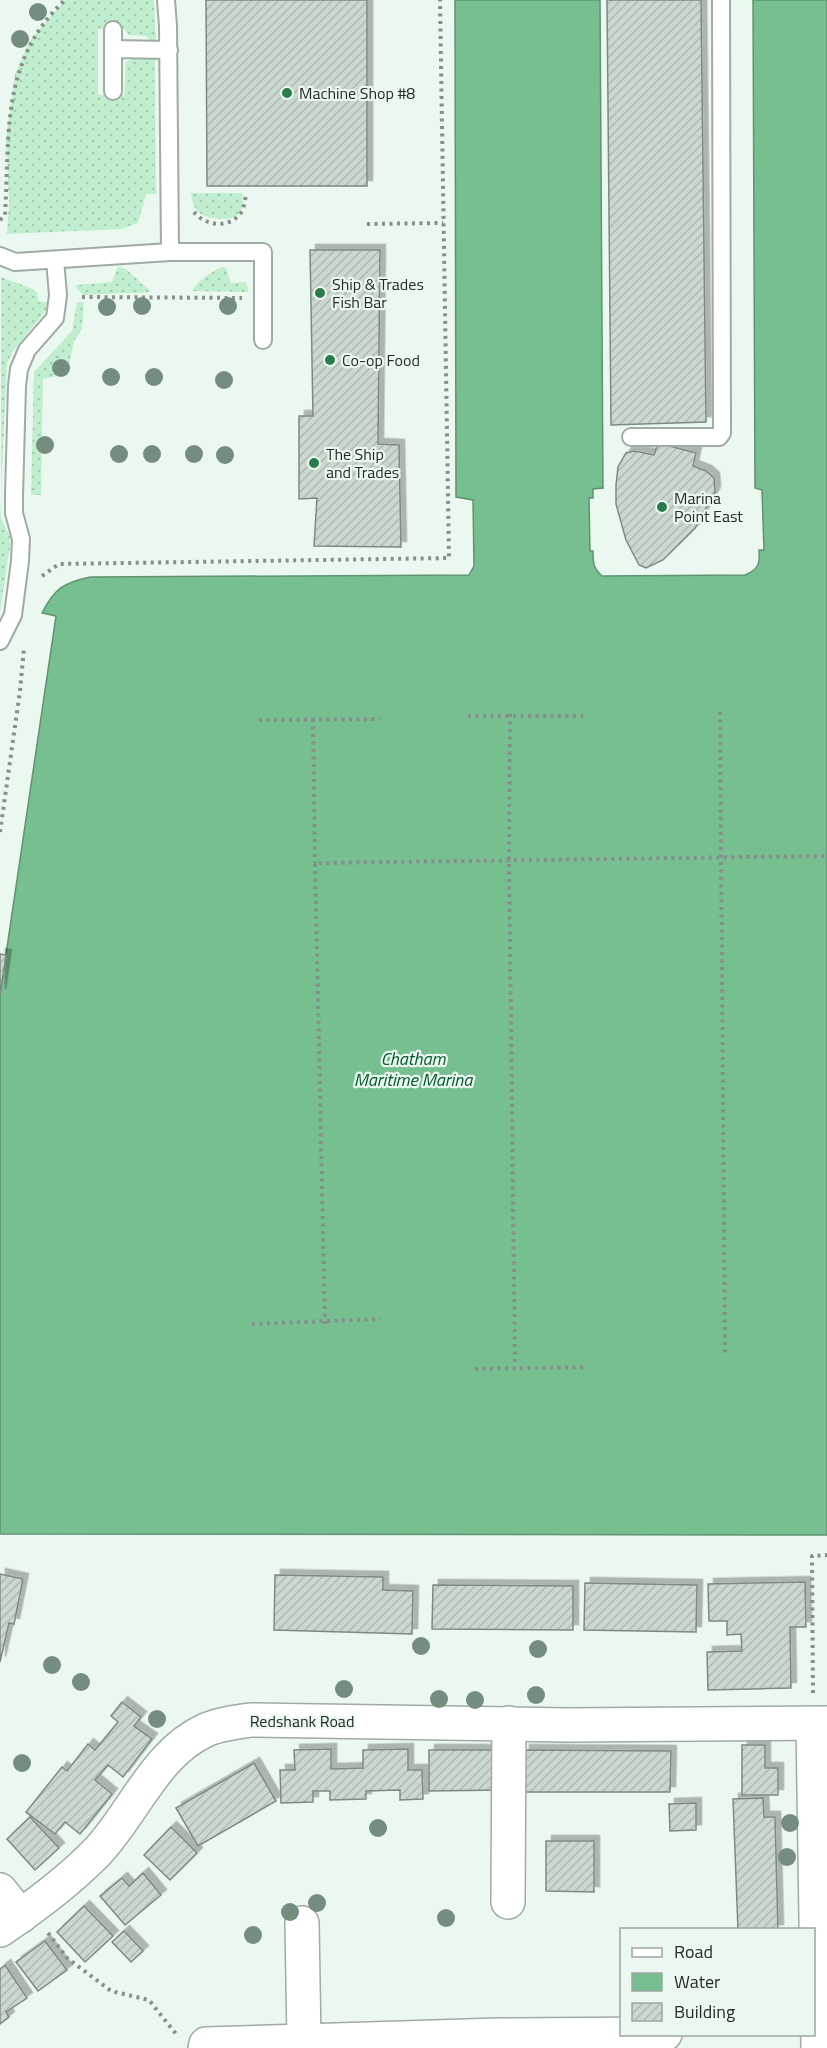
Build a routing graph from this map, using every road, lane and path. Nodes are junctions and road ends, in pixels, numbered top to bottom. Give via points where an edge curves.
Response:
1 (65, 0) edge
2 (166, 0) edge
3 (440, 0) edge
4 (721, 0) edge
5 (113, 30) dead end
6 (113, 49) junction
7 (168, 50) junction
8 (113, 91) dead end
9 (246, 196) dead end
10 (191, 207) dead end
11 (0, 220) edge
12 (443, 223) junction
13 (367, 224) dead end
14 (170, 252) junction
15 (0, 256) edge
16 (56, 260) junction
17 (76, 297) dead end
18 (263, 297) junction
19 (263, 340) dead end
20 (631, 437) dead end
21 (36, 580) dead end
22 (0, 641) edge
23 (24, 644) dead end
24 (720, 712) dead end
25 (510, 714) dead end
26 (468, 716) dead end
27 (588, 716) dead end
28 (313, 719) dead end
29 (380, 719) dead end
30 (259, 720) dead end
31 (0, 832) edge
32 (827, 856) edge
33 (722, 858) junction
34 (509, 861) junction
35 (315, 863) junction
36 (380, 1319) dead end
37 (252, 1324) dead end
38 (325, 1324) dead end
39 (725, 1356) dead end
40 (515, 1364) dead end
41 (587, 1367) dead end
42 (475, 1369) dead end
43 (827, 1556) edge
44 (509, 1724) junction
45 (820, 1724) edge
46 (0, 1890) edge
47 (508, 1902) dead end
48 (17, 1918) edge
49 (302, 1923) dead end
50 (620, 2034) edge
51 (816, 2039) edge
52 (304, 2042) junction
53 (348, 2044) edge
54 (205, 2046) edge

1 - 11 path via 31,39 15,74 6,129 5,215
2 - 7 lane
3 - 12 path
4 - 20 lane via 722,433 719,437
5 - 6 lane
6 - 7 lane
6 - 8 lane
7 - 14 lane
9 - 10 path via 238,216 223,224 201,220
12 - 13 path
12 - 21 path via 448,558 59,564
14 - 16 lane
14 - 18 lane via 263,252
15 - 16 lane via 15,262
16 - 22 lane via 55,318 27,350 19,369 14,513 21,538 20,561 13,615
17 - 18 path
18 - 19 lane
23 - 31 path
24 - 33 path
25 - 34 path
26 - 27 path
28 - 35 path
29 - 30 path
32 - 33 path
33 - 34 path
33 - 39 path
34 - 35 path
34 - 40 path
35 - 38 path
36 - 37 path
41 - 42 path
43 - 45 path via 812,1556
44 - 45 street, Redshank Road
44 - 47 street
44 - 48 street, Redshank Road via 251,1720 208,1729 181,1745 97,1851 58,1888
45 - 51 street
46 - 48 street
48 - 54 path via 111,1991 149,2000 174,2034
49 - 52 street
50 - 53 street via 499,2035
52 - 53 street
52 - 54 street

